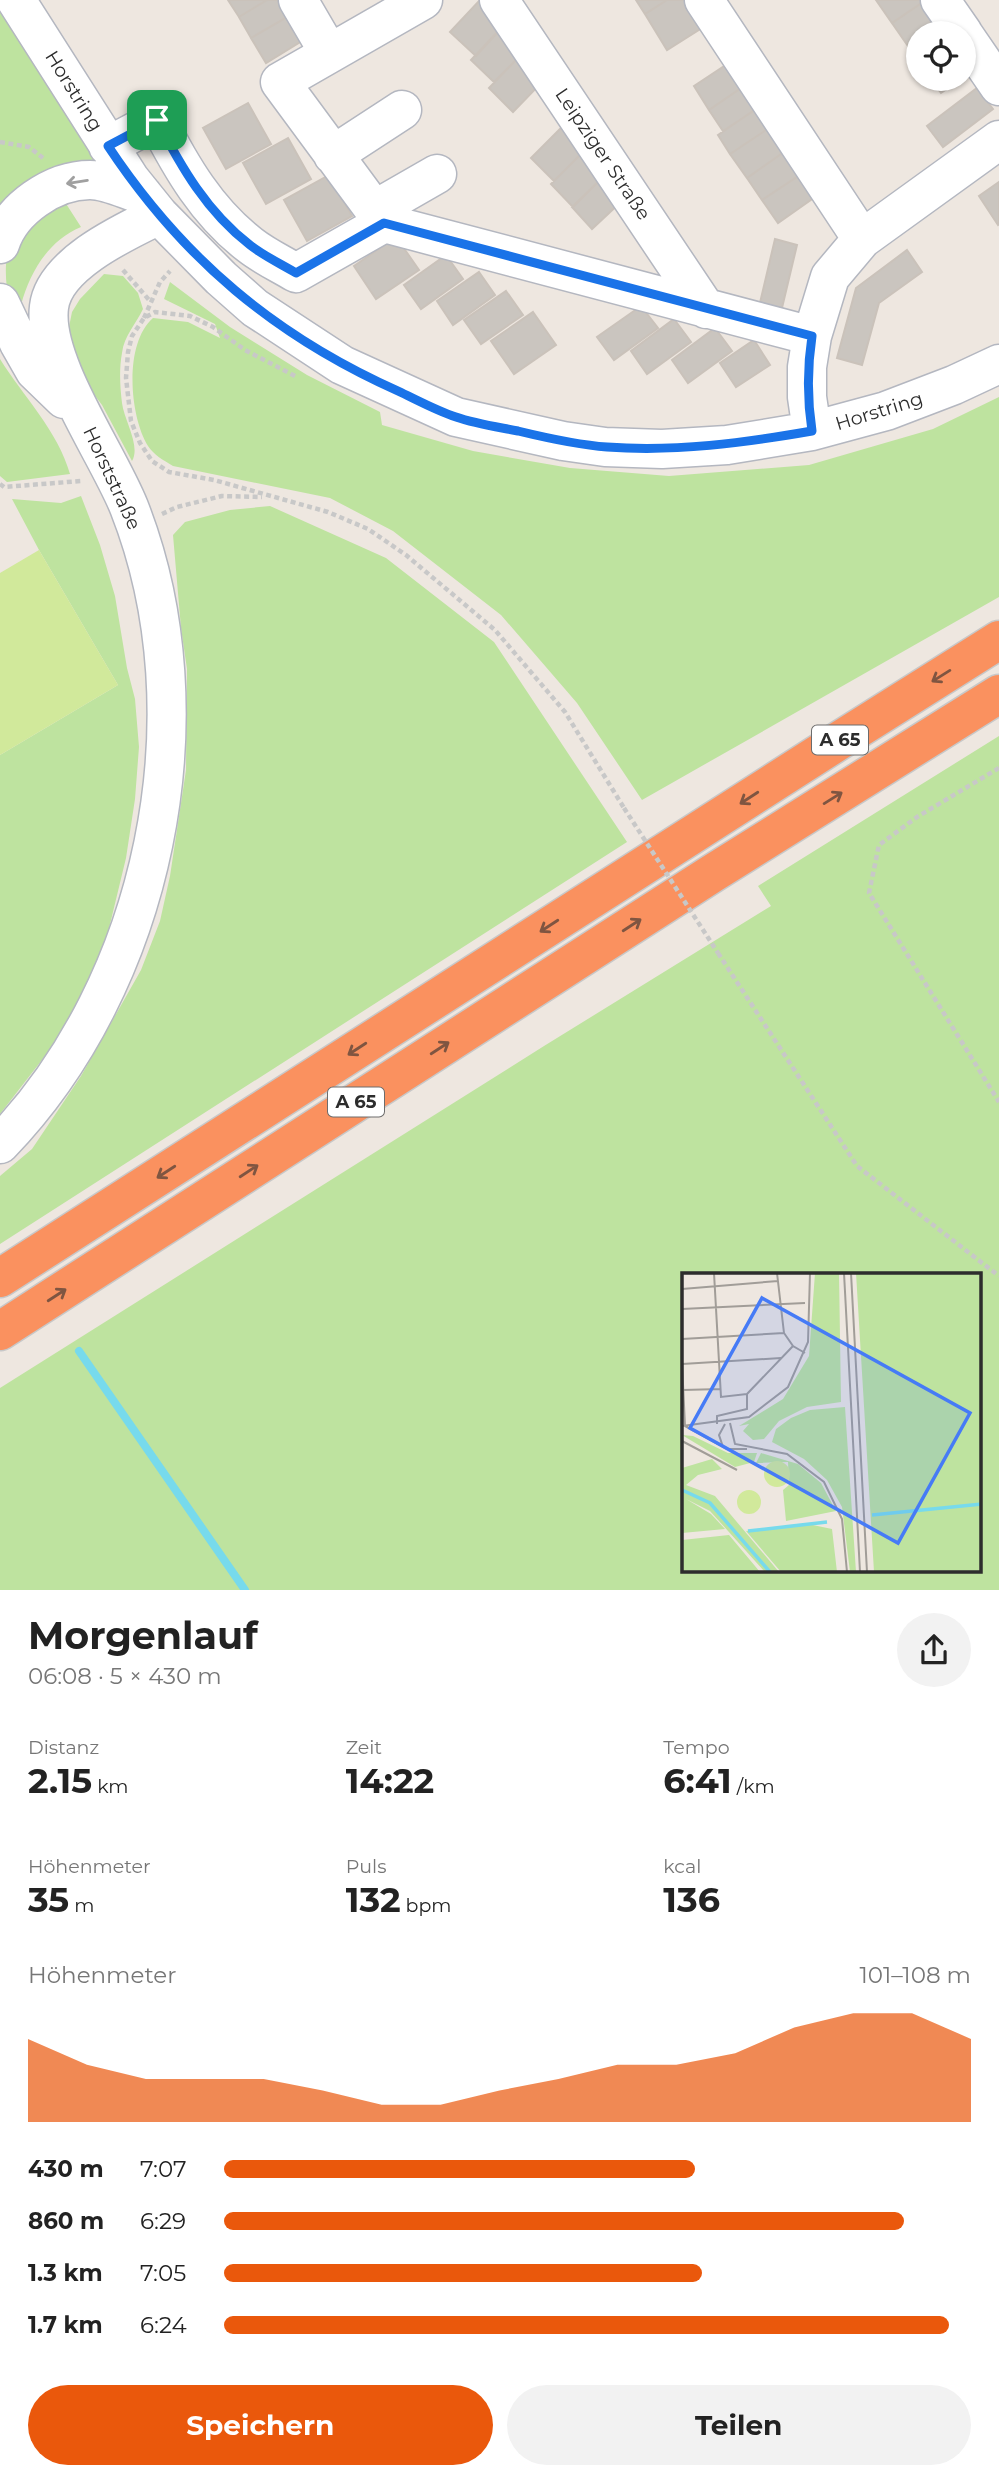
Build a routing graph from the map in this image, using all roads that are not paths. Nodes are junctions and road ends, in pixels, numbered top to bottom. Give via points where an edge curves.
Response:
1 (16, 0) edge
2 (298, 0) edge
3 (423, 0) edge
4 (499, 0) edge
5 (704, 0) edge
6 (940, 0) edge
7 (955, 21) edge
8 (976, 52) edge
9 (329, 53) junction
10 (999, 86) edge
11 (402, 110) dead end
12 (999, 139) edge
13 (108, 146) junction
14 (333, 155) junction
15 (437, 174) dead end
16 (186, 175) junction
17 (151, 205) junction
18 (380, 216) junction
19 (862, 239) junction
20 (0, 244) edge
21 (0, 303) edge
22 (706, 309) junction
23 (812, 336) junction
24 (999, 364) edge
25 (84, 418) junction
26 (812, 431) junction
27 (999, 640) edge
28 (999, 694) edge
29 (0, 1144) edge
30 (0, 1278) edge
31 (0, 1331) edge

1 - 13 street, Horstring
2 - 9 street
3 - 9 street
4 - 22 street, Leipziger Straße
5 - 19 street
6 - 7 street
8 - 10 street
9 - 14 street via 280,82
11 - 14 street
12 - 19 street
13 - 16 street via 157,120
13 - 17 street, Horstring
14 - 18 street
15 - 18 street
16 - 17 street, Horststraße
16 - 18 street via 209,206 250,246 296,273
17 -> 20 street via 96,181 62,185 21,212
17 - 25 street, Horststraße via 68,271 52,295 50,336
17 - 26 street, Horstring via 221,278 298,338 342,365 456,417 616,448 727,445
18 - 22 street
19 - 23 street via 830,277
21 - 25 street, Horststraße via 35,371
22 - 23 street
23 - 26 street via 807,387
24 - 26 street, Horstring via 898,407
25 - 29 street, Horststraße via 136,526 152,582 163,654 164,755 159,806 148,869 119,960 82,1036
27 -> 30 highway, A 65
31 -> 28 highway, A 65

